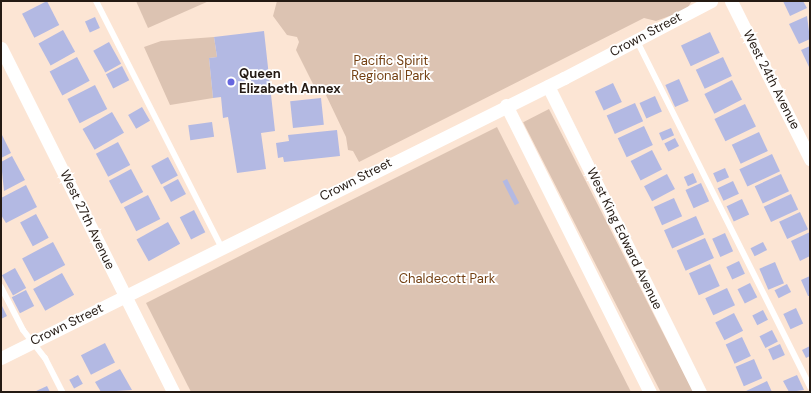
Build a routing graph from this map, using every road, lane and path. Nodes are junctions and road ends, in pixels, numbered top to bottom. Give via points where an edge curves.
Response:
1 (96, 1) edge
2 (711, 1) edge
3 (731, 1) edge
4 (637, 41) junction
5 (1, 48) edge
6 (548, 86) junction
7 (506, 105) junction
8 (810, 159) edge
9 (222, 248) junction
10 (1, 287) edge
11 (125, 296) junction
12 (32, 342) junction
13 (1, 358) edge
14 (810, 387) edge
15 (62, 392) edge
16 (172, 392) edge
17 (650, 392) edge
18 (700, 392) edge

1 - 9 lane
2 - 4 street, Crown Street
3 - 8 street, West 24th Avenue
4 - 6 street, Crown Street
4 - 14 lane
5 - 11 street, West 27th Avenue
6 - 7 street, Crown Street
6 - 18 street, West King Edward Avenue
7 - 9 street, Crown Street
7 - 17 street
9 - 11 street, Crown Street
10 - 12 lane
11 - 12 street, Crown Street
11 - 16 street, West 27th Avenue
12 - 13 street, Crown Street
12 - 15 lane via 45,358

